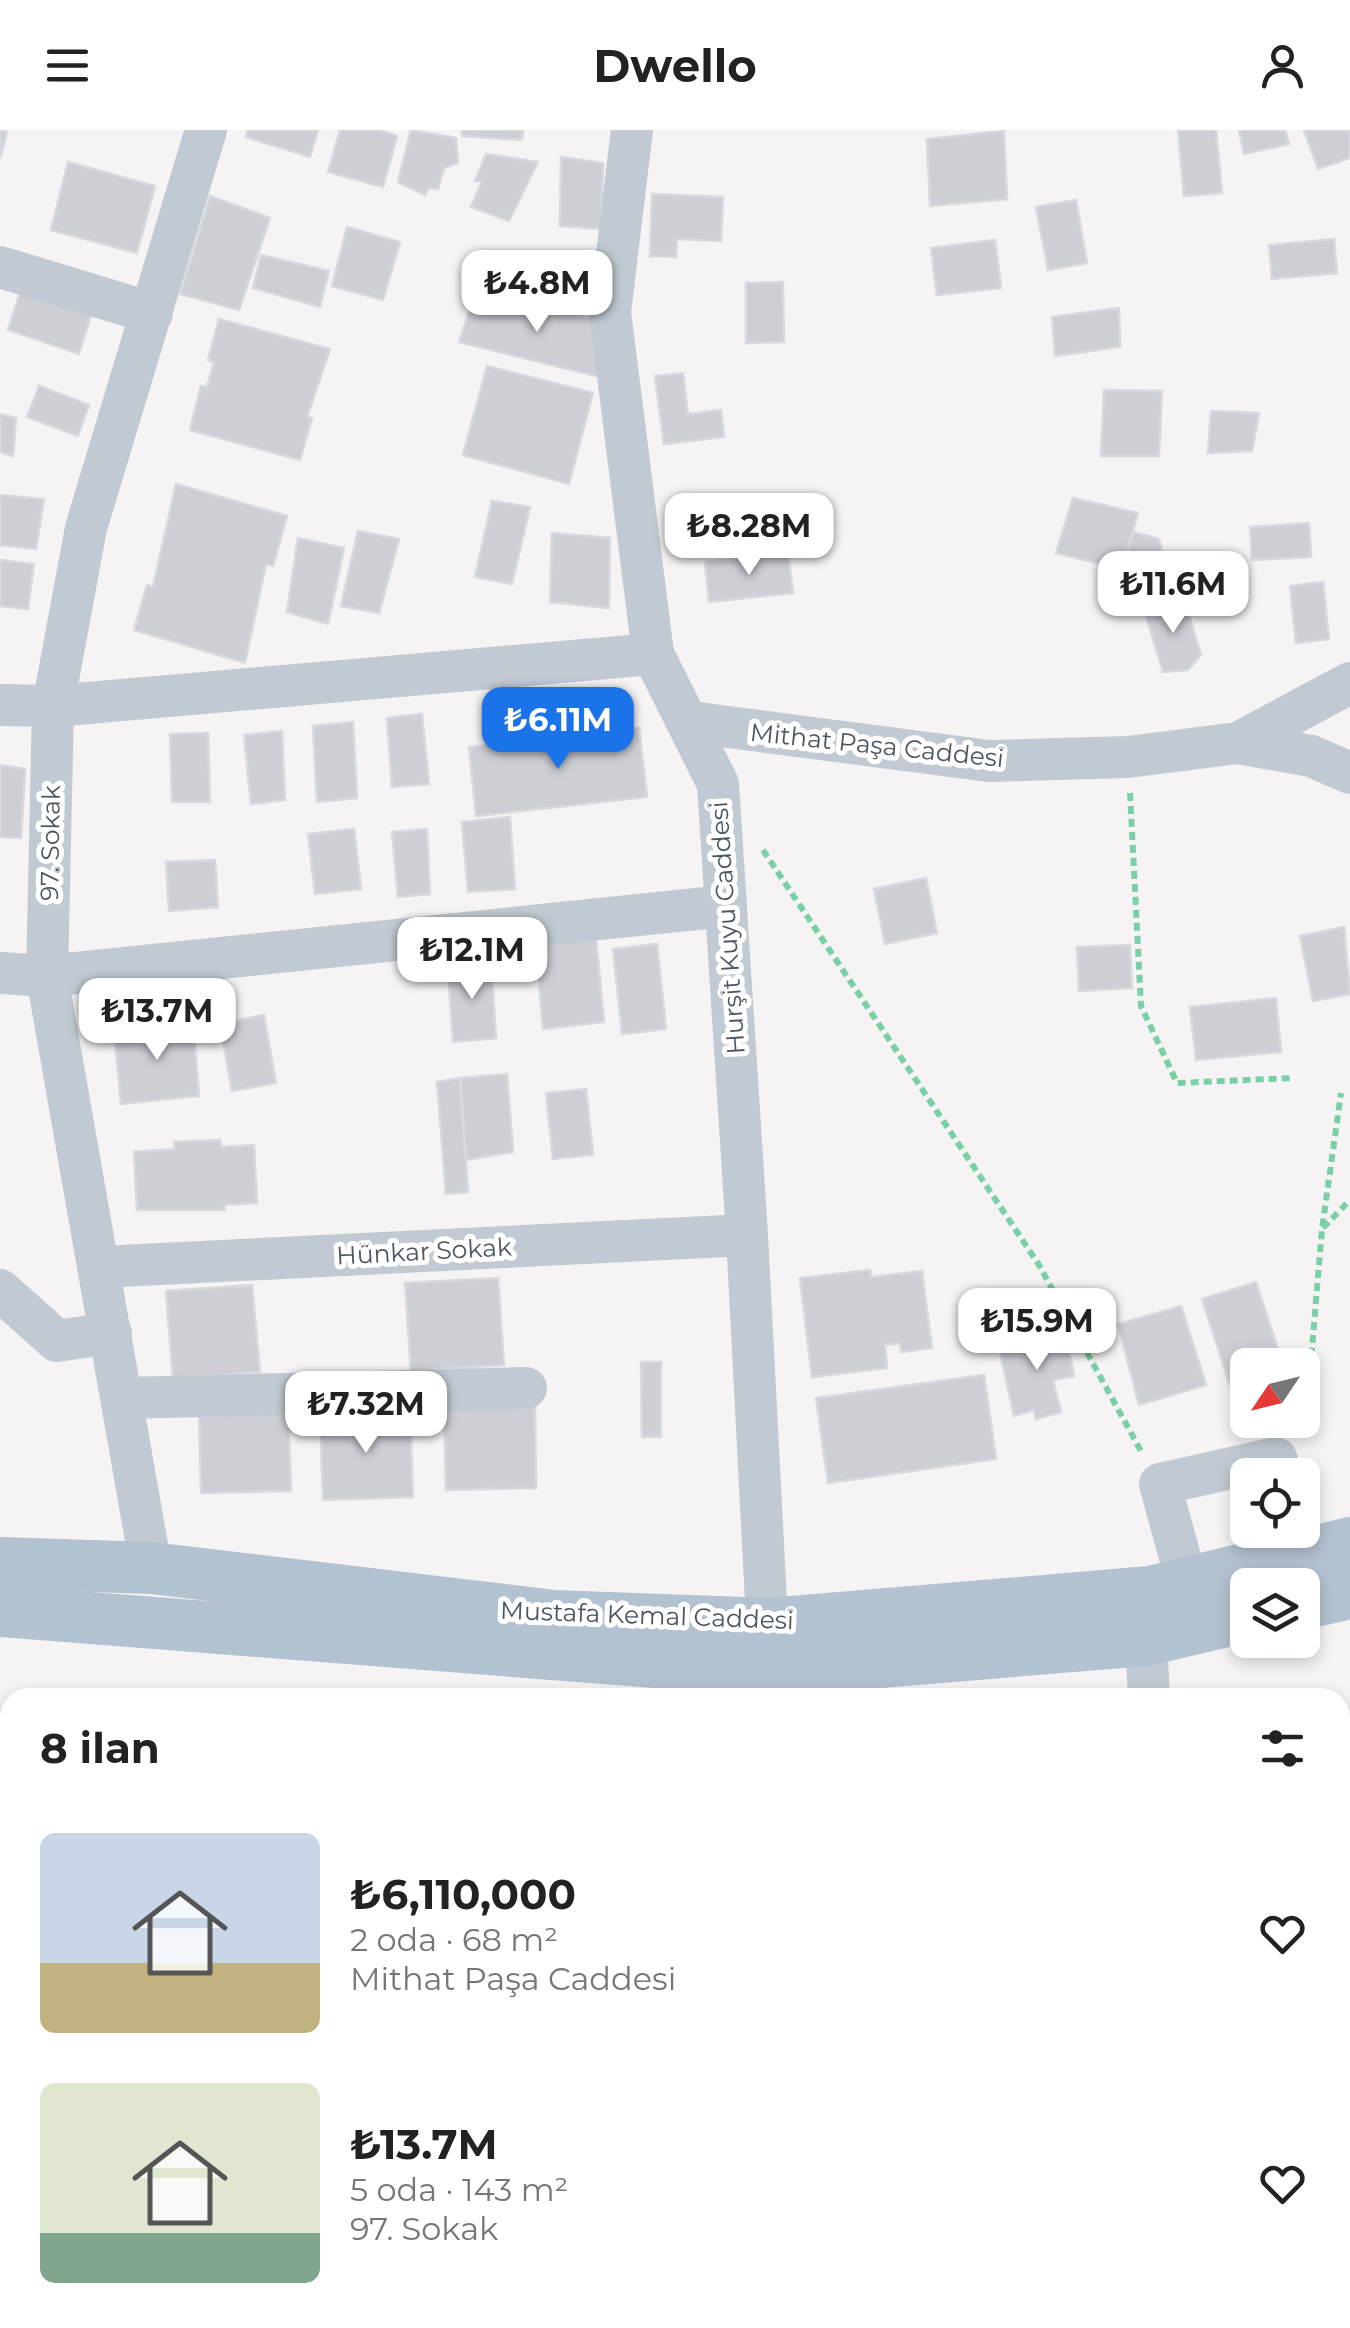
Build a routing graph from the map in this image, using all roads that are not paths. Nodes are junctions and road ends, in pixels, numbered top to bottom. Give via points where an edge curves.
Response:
1 (206, 130) edge
2 (632, 130) edge
3 (0, 267) edge
4 (152, 313) junction
5 (653, 654) junction
6 (1350, 683) edge
7 (0, 705) edge
8 (52, 706) junction
9 (690, 722) junction
10 (1238, 743) junction
11 (1350, 773) edge
12 (726, 906) junction
13 (0, 974) edge
14 (46, 976) junction
15 (748, 1235) junction
16 (100, 1267) junction
17 (0, 1290) edge
18 (110, 1333) junction
19 (526, 1388) dead end
20 (122, 1398) junction
21 (1230, 1468) edge
22 (1316, 1558) edge
23 (0, 1563) edge
24 (151, 1568) junction
25 (1186, 1583) junction
26 (1350, 1593) edge
27 (0, 1611) edge
28 (1230, 1620) edge
29 (1146, 1640) junction
30 (769, 1664) edge
31 (1148, 1688) edge

1 - 4 street, 97. Sokak
2 - 5 street, Hurşit Kuyu Caddesi via 610,312
3 - 4 street
4 - 8 street, 97. Sokak via 86,528
5 - 8 street
5 - 9 street, Hurşit Kuyu Caddesi
6 - 10 street, Mithat Paşa Caddesi
7 - 8 street
8 - 14 street, 97. Sokak
9 - 10 street, Mithat Paşa Caddesi via 989,761 1128,757
9 - 12 street, Hurşit Kuyu Caddesi via 718,784
10 - 11 street via 1311,756
12 - 14 street
12 - 15 street, Hurşit Kuyu Caddesi
13 - 14 street
14 - 16 street, 97. Sokak
15 - 16 street, Hünkar Sokak
15 - 30 street, Hurşit Kuyu Caddesi
16 - 18 street, 97. Sokak
17 - 18 street via 58,1342
18 - 20 street, 97. Sokak
19 - 20 street
20 - 24 street, 97. Sokak
21 - 25 street via 1160,1484
22 - 25 main road, Mustafa Kemal Caddesi
22 - 26 main road, Mustafa Kemal Caddesi
23 - 24 main road, Mustafa Kemal Caddesi
24 - 30 main road, Mustafa Kemal Caddesi via 554,1616
25 - 30 main road, Mustafa Kemal Caddesi
27 - 30 main road, Mustafa Kemal Caddesi
28 - 29 main road, Mustafa Kemal Caddesi
29 - 30 main road, Mustafa Kemal Caddesi
29 - 31 street

